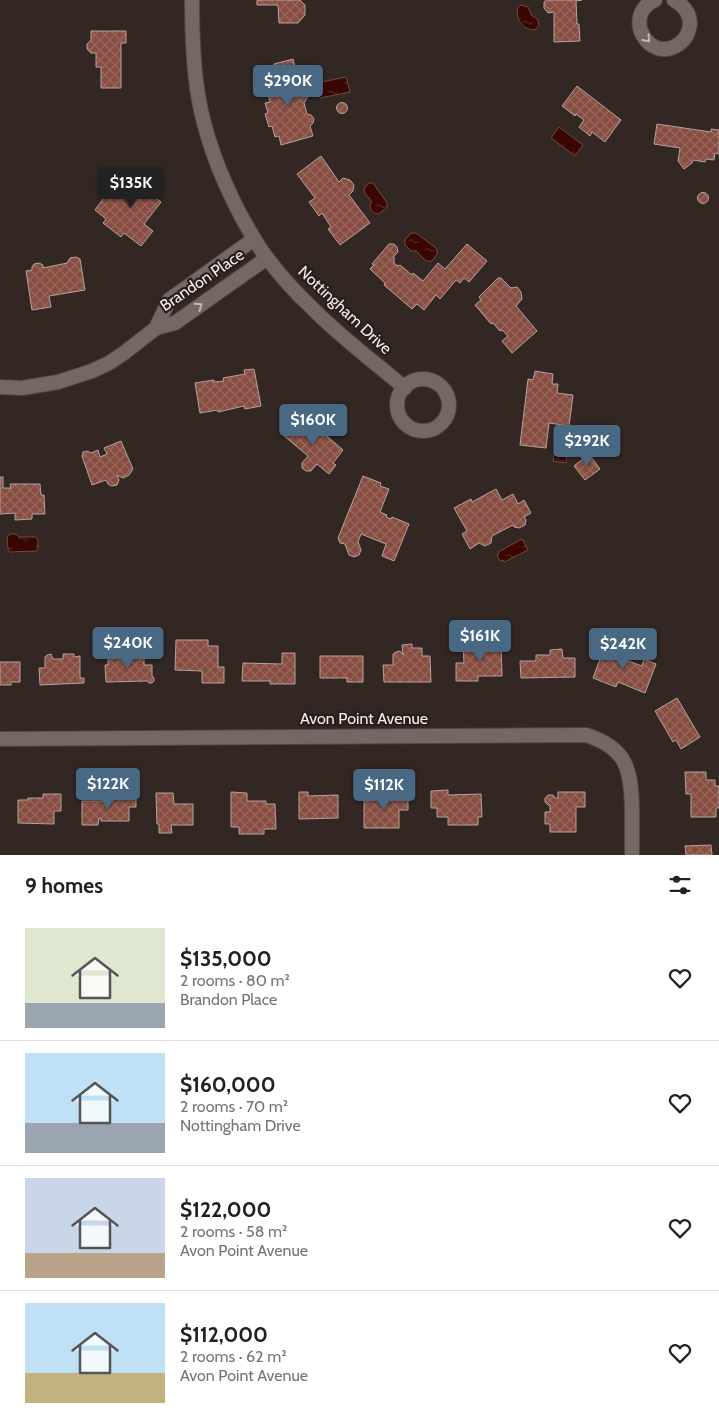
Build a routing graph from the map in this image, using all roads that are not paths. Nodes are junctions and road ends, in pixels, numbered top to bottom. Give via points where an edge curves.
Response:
1 (192, 0) edge
2 (655, 0) edge
3 (674, 0) edge
4 (254, 239) junction
5 (267, 258) junction
6 (156, 328) junction
7 (0, 387) edge
8 (405, 388) dead end
9 (0, 739) edge
10 (632, 855) edge

1 - 4 street, Nottingham Drive via 194,62 206,130 230,195
2 -> 3 street via 643,11 640,28 648,42 664,49 680,44 689,29 687,13
4 - 5 street, Nottingham Drive
4 - 6 street, Brandon Place via 169,300
6 -> 5 street, Brandon Place via 175,323
5 - 8 street, Nottingham Drive via 310,307
6 - 7 street, Brandon Place via 124,353 92,371 40,386
9 - 10 street, Avon Point Avenue via 586,735 612,747 628,770

